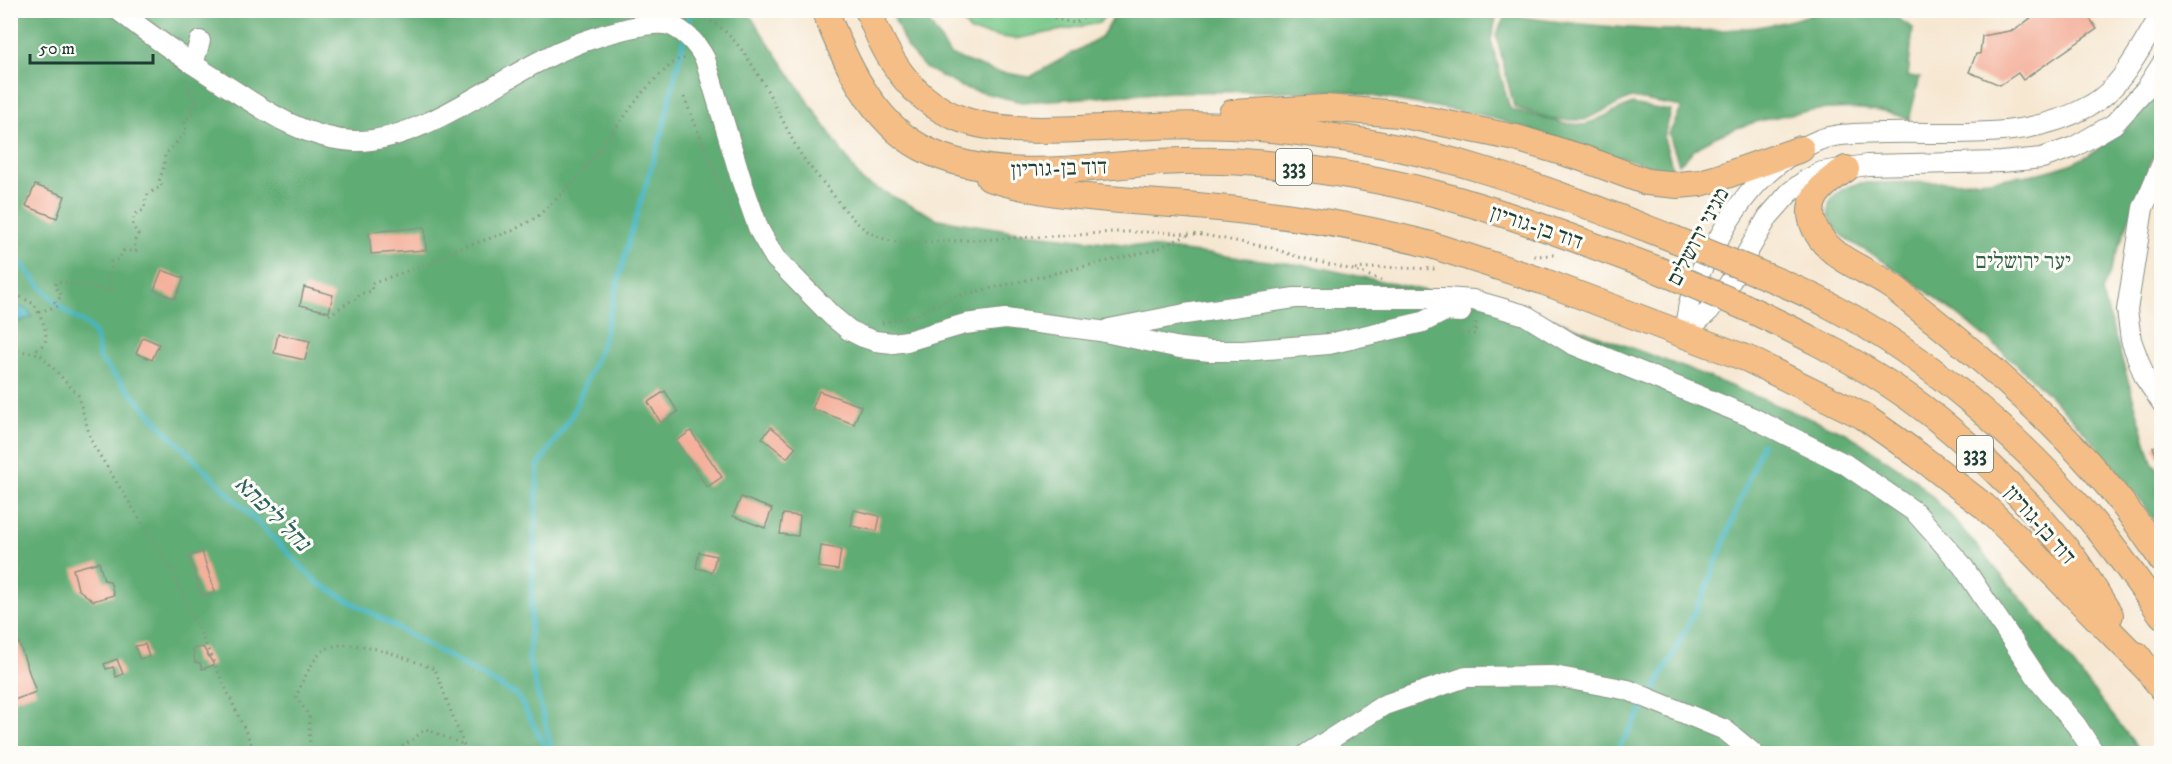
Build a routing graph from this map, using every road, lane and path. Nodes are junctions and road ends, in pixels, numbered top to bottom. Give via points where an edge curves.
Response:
1 (118, 10) edge
2 (825, 10) edge
3 (868, 10) edge
4 (1045, 10) edge
5 (1095, 10) edge
6 (2161, 15) edge
7 (200, 41) dead end
8 (705, 59) junction
9 (2162, 64) edge
10 (195, 66) junction
11 (2162, 72) edge
12 (2146, 89) junction
13 (684, 97) dead end
14 (1136, 126) junction
15 (920, 148) junction
16 (1801, 149) junction
17 (2162, 164) edge
18 (1846, 169) junction
19 (735, 220) dead end
20 (1190, 234) dead end
21 (15, 294) dead end
22 (39, 312) junction
23 (1468, 314) joint
24 (329, 315) dead end
25 (877, 323) dead end
26 (1100, 331) junction
27 (1685, 333) junction
28 (1475, 334) dead end
29 (10, 342) edge
30 (32, 353) junction
31 (2162, 403) edge
32 (2162, 560) edge
33 (2162, 615) edge
34 (2146, 668) junction
35 (2162, 689) edge
36 (464, 745) junction
37 (256, 753) edge
38 (310, 753) edge
39 (393, 753) edge
40 (467, 753) edge
41 (1307, 753) edge
42 (1754, 753) edge
43 (2095, 753) edge

1 - 10 street
2 - 15 main road, דוד בן-גוריון / 333 via 853,74 876,108
3 - 14 main road, דוד בן-גוריון / 333 via 885,50 909,85 931,104 959,118 991,126 1045,130
4 - 5 path via 1056,19 1075,23
6 - 16 street, מגיני ירושלים via 2112,90 2061,119 2025,129 1960,134 1842,135
7 - 10 street
8 - 10 street via 687,35 668,25 641,25 559,52 402,133 355,141 330,139 287,123
8 - 24 path via 682,58 671,64 643,92 577,179 537,217 512,231 371,284 372,291 359,294 358,299
8 - 26 street via 759,230 775,258 849,330 875,341 893,343 992,320
9 - 12 street, מגיני ירושלים
10 - 22 path via 188,91 199,103 184,121 186,132 165,155 159,180 162,186 150,190 144,210 132,220 138,234 134,242 136,251 123,251 120,258 111,262 108,278 112,291 57,281 55,286 62,296 55,302 58,306
11 - 12 street
12 - 18 street, מגיני ירושלים via 2114,124 2074,147 2042,158
13 - 19 path
14 - 16 main road via 1239,112 1325,108 1400,114 1516,138 1647,182 1678,185 1701,183
14 - 33 main road, דוד בן-גוריון / 333, bridge via 1259,128 1338,138 1485,170 1674,239 1833,307 1869,327 1938,376 2056,481
15 - 27 main road, bridge via 981,176 1041,191 1280,215 1431,244
15 - 34 main road, דוד בן-גוריון / 333, bridge via 979,168 1055,170 1212,160 1325,171 1478,206 1656,269 1850,359 1927,412 2035,512 2069,552
16 - 27 street, מגיני ירושלים via 1750,189 1728,223 1694,282 1686,308
17 - 31 street via 2143,208 2127,310 2131,340 2145,378
18 - 27 street, מגיני ירושלים via 1822,172 1790,192 1768,217 1709,311
18 - 32 main road via 1821,185 1812,200 1818,234 1831,249 1888,284 1986,362 2122,502
20 - 25 path via 1156,249 953,297 913,316
21 - 22 path via 34,304
22 - 30 path via 46,339
23 - 26 street via 1445,311 1423,322 1329,344 1275,350 1180,348
23 - 28 path
26 - 43 street via 1295,298 1473,300 1526,315 1572,344 1751,417 1834,458 1915,512 1962,565 2042,685
27 - 34 main road via 1800,383 1863,416 1918,454 2012,532
29 - 30 path via 17,351
30 - 37 path via 46,359 78,395 92,443 171,569
34 - 35 main road, דוד בן-גוריון / 333
36 - 38 path via 435,669 347,644 324,650 296,697 309,715
36 - 39 path via 426,729
36 - 40 path
41 - 42 street via 1384,705 1466,677 1554,676 1628,690 1725,730

